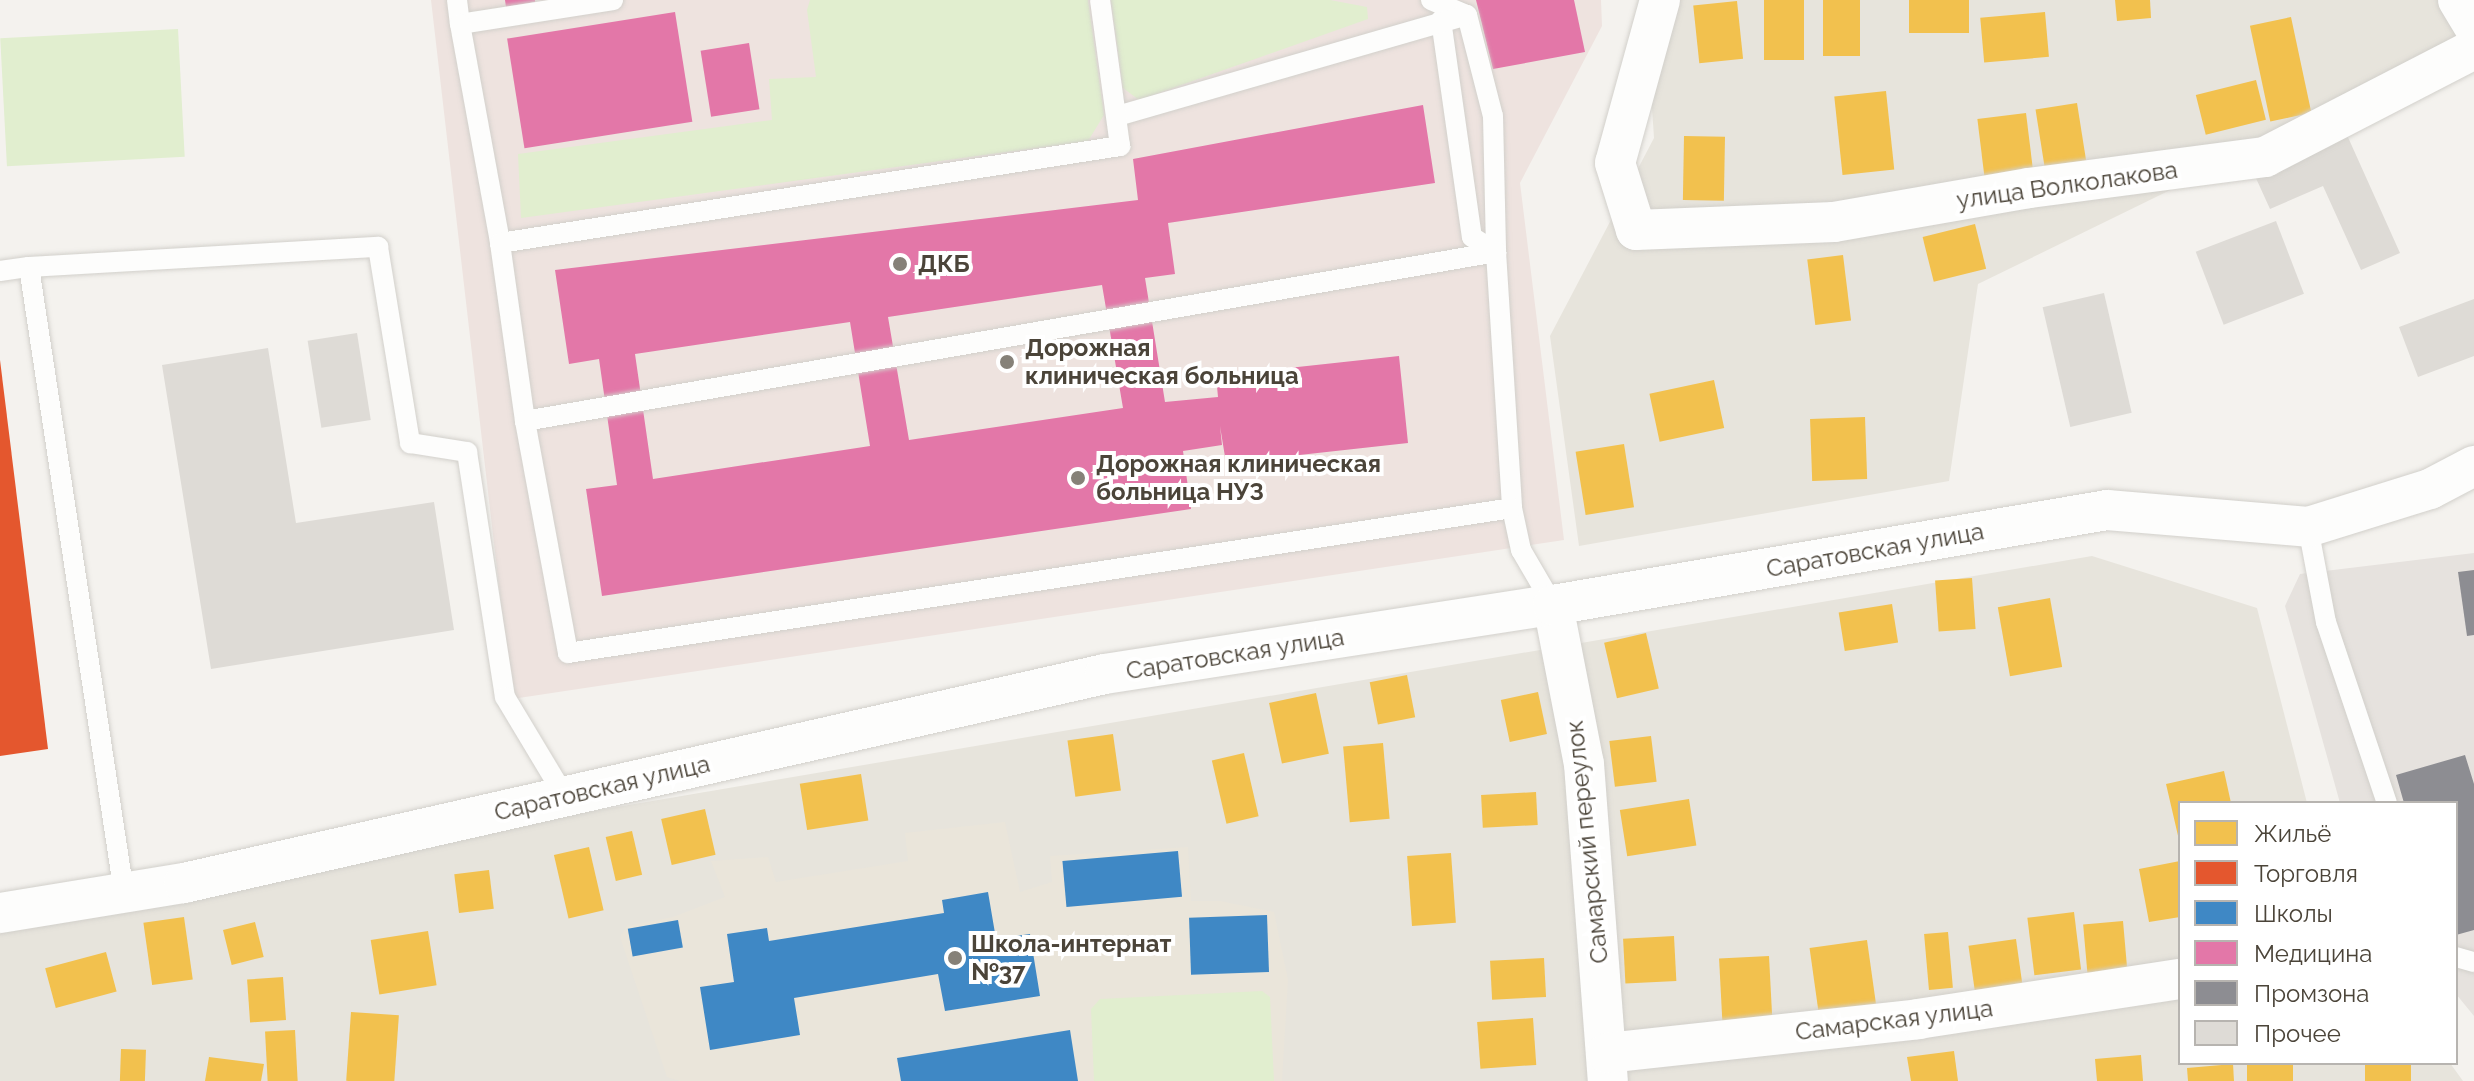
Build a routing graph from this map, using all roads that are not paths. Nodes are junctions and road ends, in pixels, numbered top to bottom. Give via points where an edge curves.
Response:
1 (457, 0) edge
2 (613, 0) edge
3 (1100, 0) edge
4 (1431, 0) edge
5 (1660, 0) edge
6 (2458, 0) edge
7 (1467, 15) junction
8 (1441, 20) junction
9 (460, 24) junction
10 (2474, 27) edge
11 (2474, 49) edge
12 (1117, 116) junction
13 (500, 243) junction
14 (1496, 252) junction
15 (29, 267) junction
16 (0, 271) edge
17 (525, 421) junction
18 (2474, 466) edge
19 (1512, 508) junction
20 (2308, 527) junction
21 (1553, 605) junction
22 (565, 797) junction
23 (2386, 801) edge
24 (124, 893) junction
25 (0, 913) edge
26 (2178, 979) edge
27 (1608, 1067) edge

1 - 9 lane
2 - 9 lane
3 - 12 lane
4 - 7 lane
5 - 11 street, улица Волколакова via 1615,163 1636,230 1834,222 2029,188 2265,157
6 - 10 street
7 - 8 lane
7 - 14 lane via 1493,116
8 - 12 lane
8 - 14 lane via 1472,237
9 - 13 lane
12 - 13 lane via 1120,146
13 - 17 lane
14 - 17 lane
14 - 19 lane
15 - 16 lane
15 - 22 lane via 378,247 410,443 467,452 505,697
15 - 24 lane
17 - 19 lane via 568,653
18 - 20 street, Саратовская улица via 2430,489
19 - 21 lane via 1521,550
20 - 21 street, Саратовская улица via 2107,510
20 - 23 lane via 2326,622
21 - 22 street, Саратовская улица via 1105,674
21 - 27 street, Самарский переулок via 1584,764
22 - 24 street, Саратовская улица
24 - 25 street, Саратовская улица
26 - 27 street, Самарская улица

